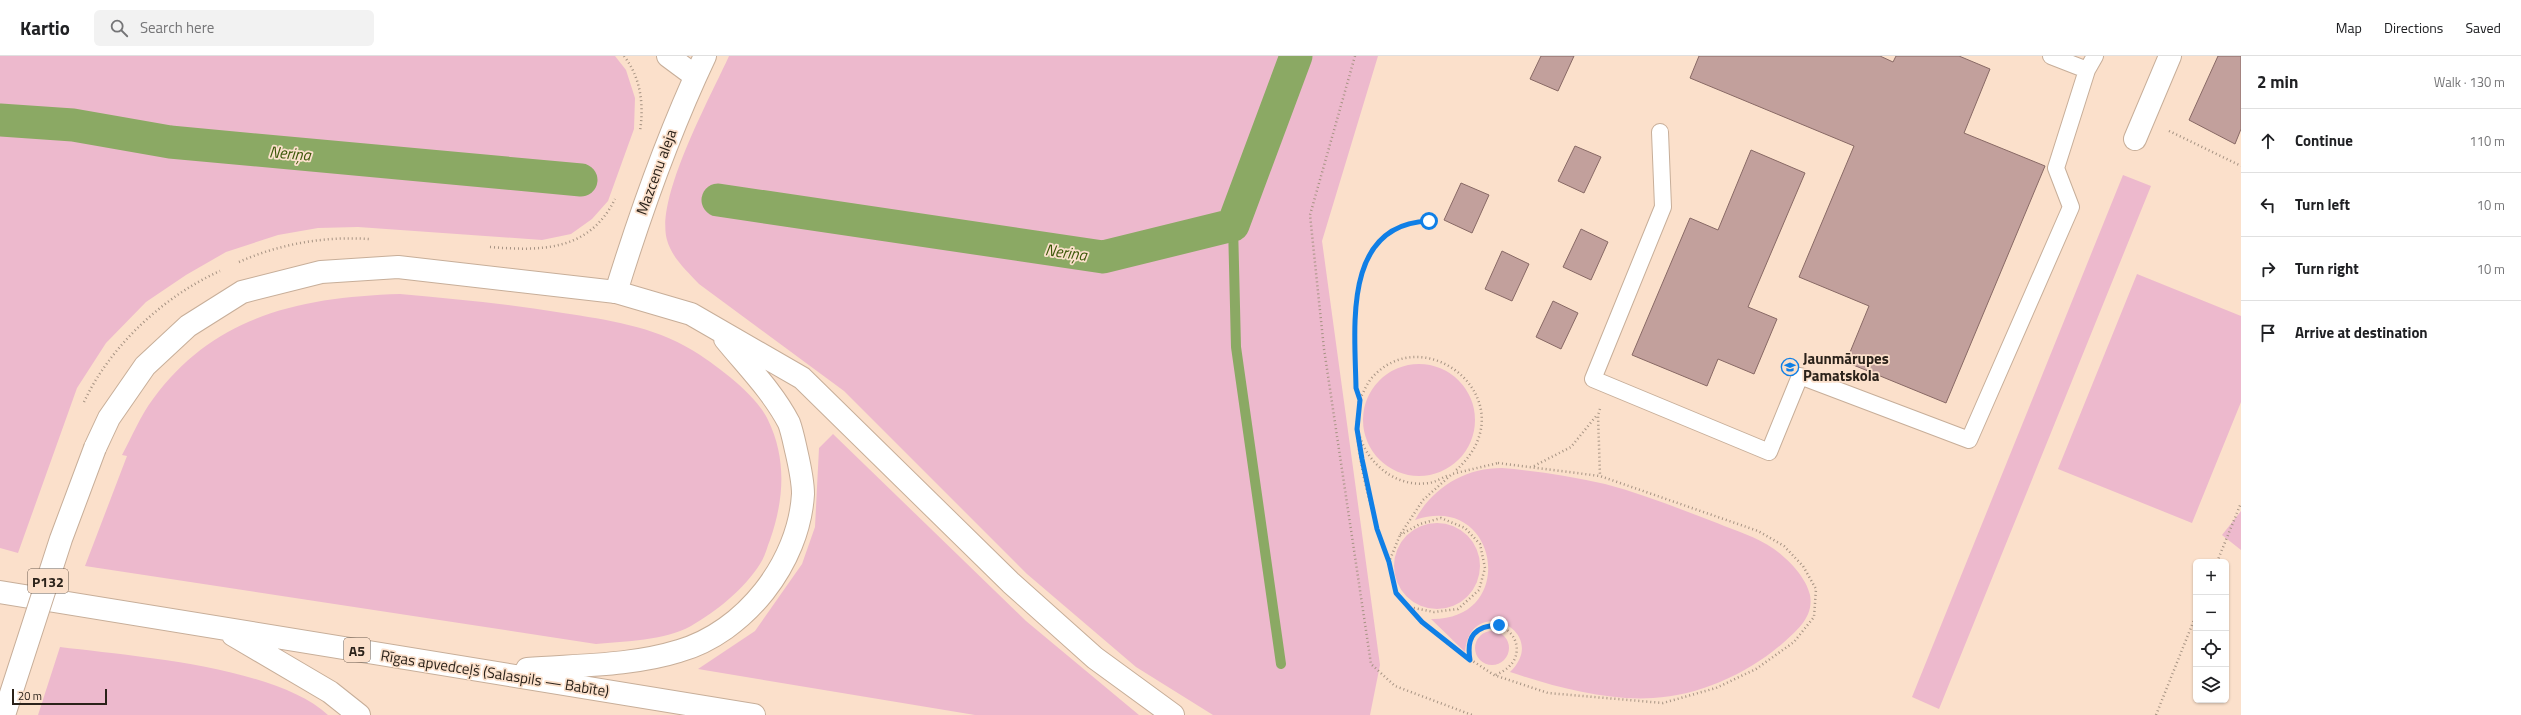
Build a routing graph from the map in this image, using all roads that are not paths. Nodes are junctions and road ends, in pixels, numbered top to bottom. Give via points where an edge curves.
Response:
1 (668, 56) edge
2 (704, 56) edge
3 (2051, 56) edge
4 (2095, 56) edge
5 (2170, 56) edge
6 (2087, 70) junction
7 (695, 76) junction
8 (1660, 132) dead end
9 (2135, 139) dead end
10 (616, 292) junction
11 (714, 326) junction
12 (0, 592) edge
13 (222, 628) junction
14 (493, 672) junction
15 (4, 715) edge
16 (359, 715) edge
17 (754, 715) edge
18 (1173, 715) edge

1 - 7 main road
2 - 7 main road, Mazcenu aleja
3 - 6 lane
4 - 6 lane
5 - 9 main road
6 - 8 lane via 2056,168 2071,207 1969,440 1800,376 1769,452 1594,379 1664,207
7 - 10 main road, Mazcenu aleja via 677,116
10 - 11 main road via 691,314
10 - 15 main road, P132, bridge via 398,267 321,272 242,292 188,326 145,366 109,418 61,539
11 - 14 main road via 767,389 789,424 800,464 803,494 797,524 784,561 776,574 742,617 713,636 680,651 639,660
11 - 18 main road via 802,378 1011,583 1095,658
12 - 13 main road, Rīgas apvedceļš (Salaspils — Babīte) / A5
13 - 14 main road, Rīgas apvedceļš (Salaspils — Babīte) / A5
13 - 16 main road via 330,692
14 - 17 main road, Rīgas apvedceļš (Salaspils — Babīte) / A5

